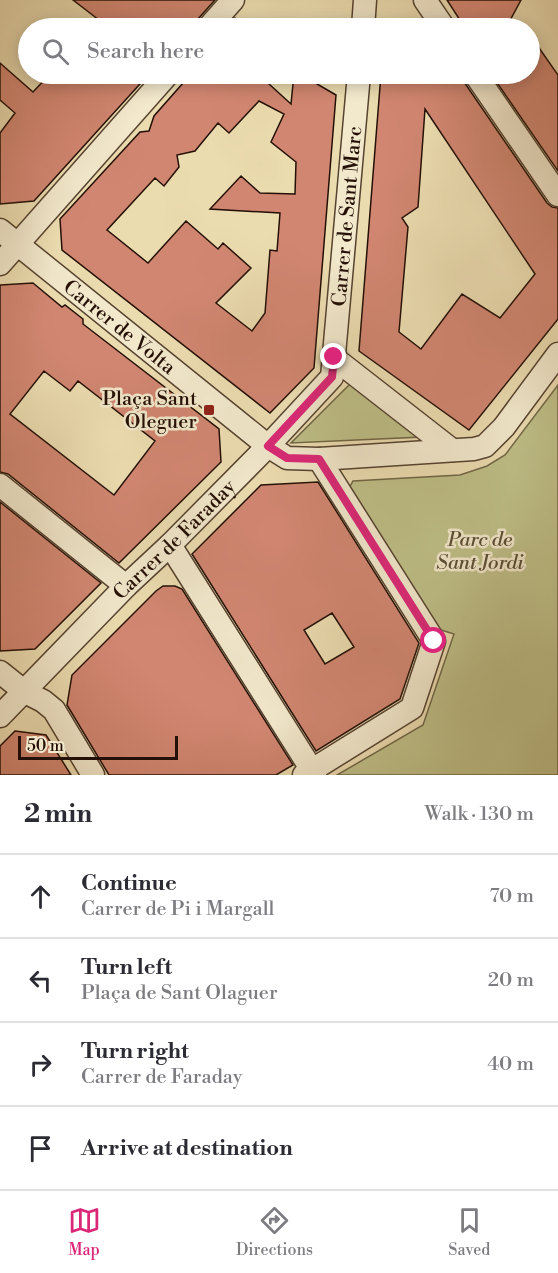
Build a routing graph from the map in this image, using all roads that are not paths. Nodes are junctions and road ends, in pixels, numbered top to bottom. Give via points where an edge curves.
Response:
1 (233, 0) edge
2 (365, 0) edge
3 (425, 0) edge
4 (217, 18) edge
5 (364, 18) edge
6 (437, 18) edge
7 (159, 84) edge
8 (358, 84) edge
9 (482, 84) edge
10 (558, 195) edge
11 (0, 230) edge
12 (18, 244) junction
13 (0, 264) edge
14 (558, 354) edge
15 (334, 357) junction
16 (268, 446) junction
17 (452, 450) junction
18 (319, 459) junction
19 (0, 485) edge
20 (170, 545) junction
21 (126, 586) junction
22 (0, 672) edge
23 (25, 692) junction
24 (0, 716) edge
25 (310, 773) edge
26 (93, 775) edge

1 - 4 street
2 - 5 street
3 - 6 street
7 - 12 street
8 - 15 street, Carrer de Sant Marc
9 - 10 street
11 - 12 street, Carrer de Volta
12 - 13 street
12 - 16 street, Carrer de Volta
14 - 17 street, Carrer de Volta via 504,427 485,446
15 - 16 street, Carrer de Faraday via 332,377
15 - 17 street
16 - 18 street, Carrer de Volta via 287,458
16 - 20 street, Carrer de Faraday
17 - 18 street, Carrer de Volta
18 - 25 street via 434,641 412,708
19 - 21 street
20 - 21 street, Carrer de Faraday
20 - 25 street
21 - 23 street, Carrer de Faraday
22 - 23 street
23 - 24 street, Carrer de Faraday
23 - 26 street via 54,710

